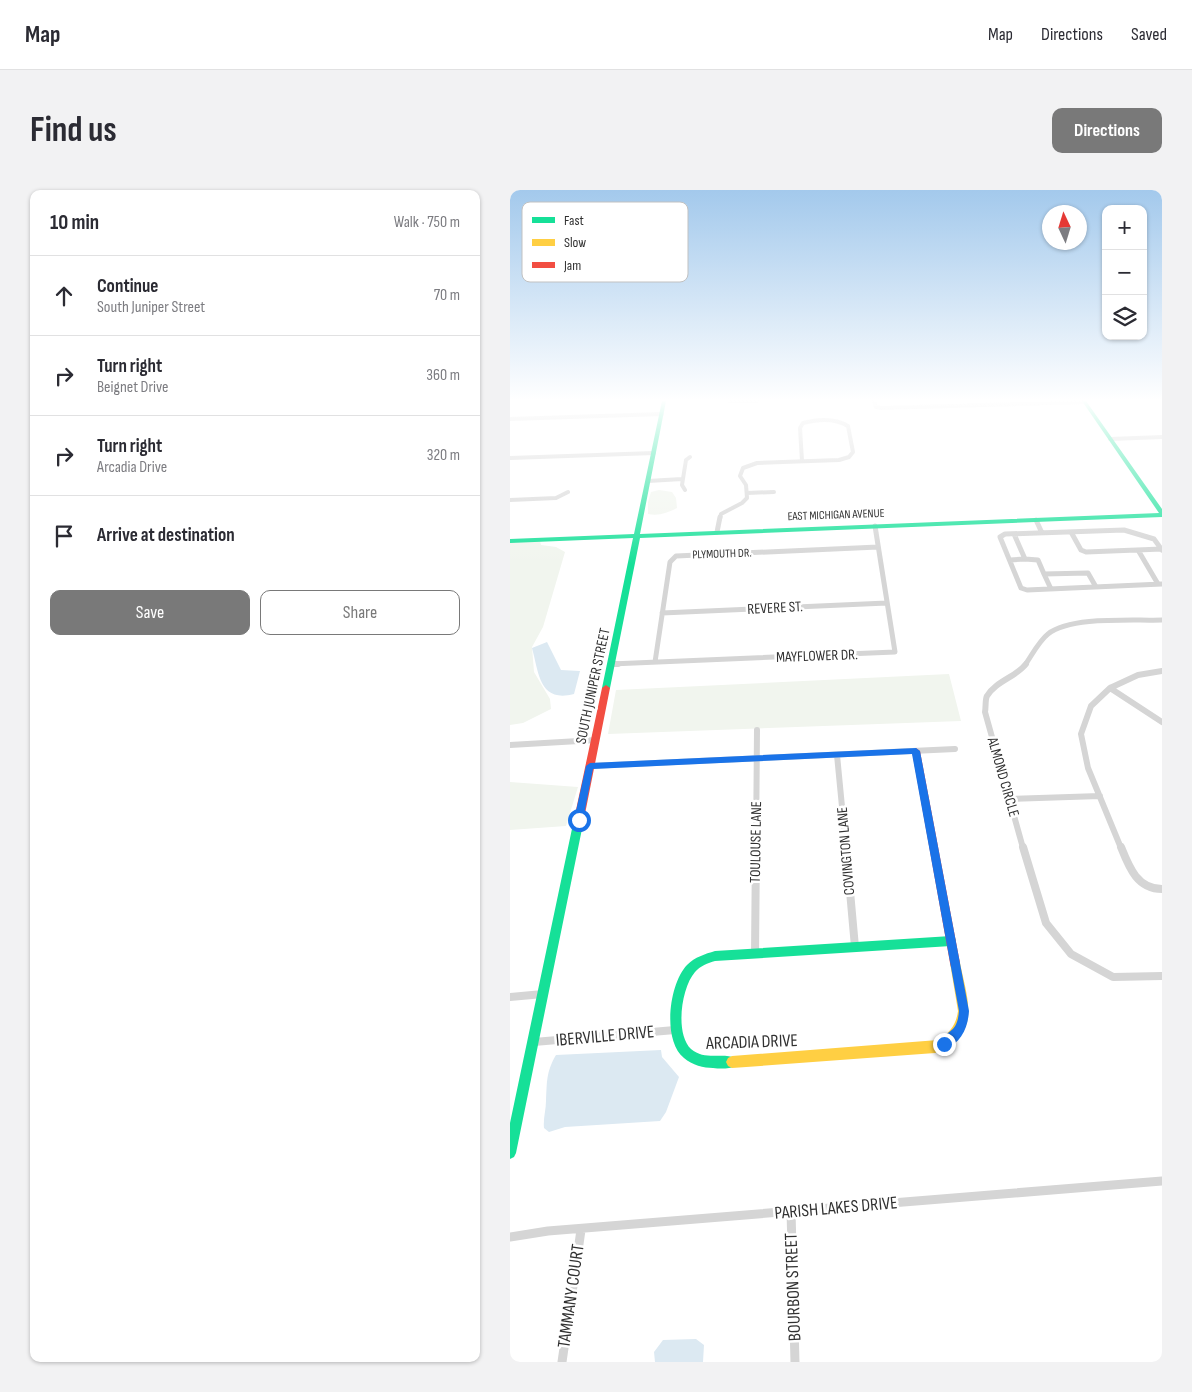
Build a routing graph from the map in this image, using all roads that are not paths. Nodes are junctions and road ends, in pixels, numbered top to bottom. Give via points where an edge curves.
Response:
1 (565, 456) edge
2 (653, 456) edge
3 (802, 456) edge
4 (850, 456) edge
5 (1122, 456) edge
6 (690, 457) dead end
7 (510, 458) edge
8 (802, 461) junction
9 (682, 479) junction
10 (648, 481) junction
11 (685, 490) dead end
12 (568, 492) dead end
13 (774, 492) dead end
14 (747, 493) junction
15 (510, 500) edge
16 (1162, 514) edge
17 (1036, 520) junction
18 (875, 526) junction
19 (717, 532) junction
20 (1070, 532) junction
21 (1042, 533) junction
22 (1014, 534) junction
23 (637, 535) junction
24 (510, 541) edge
25 (878, 547) junction
26 (1138, 550) junction
27 (1162, 550) edge
28 (1024, 559) junction
29 (1010, 560) junction
30 (1044, 574) junction
31 (1160, 584) edge
32 (1096, 587) junction
33 (1051, 589) junction
34 (887, 603) junction
35 (662, 614) junction
36 (1162, 620) edge
37 (655, 662) junction
38 (611, 664) junction
39 (1162, 671) edge
40 (1110, 688) junction
41 (1162, 722) edge
42 (757, 730) dead end
43 (596, 740) junction
44 (510, 745) edge
45 (955, 749) dead end
46 (916, 751) junction
47 (836, 755) junction
48 (757, 759) junction
49 (590, 766) junction
50 (1100, 796) junction
51 (1008, 799) junction
52 (1162, 889) edge
53 (951, 941) junction
54 (855, 947) junction
55 (755, 954) junction
56 (1162, 976) edge
57 (543, 994) junction
58 (510, 997) edge
59 (676, 1030) junction
60 (534, 1042) junction
61 (510, 1153) edge
62 (1162, 1181) edge
63 (791, 1211) junction
64 (581, 1230) junction
65 (510, 1237) edge
66 (562, 1362) edge
67 (795, 1362) edge

1 - 7 street
2 - 10 street, SOUTH JUNIPER STREET
3 - 8 street
4 - 8 street via 839,460
5 - 16 street
6 - 9 street via 686,460
8 - 14 street via 757,463 743,468 740,476 746,484
9 - 10 street
9 - 11 street
10 - 23 street, SOUTH JUNIPER STREET
12 - 15 street via 556,498
13 - 14 street
14 - 19 street via 748,498 742,503 721,514
16 - 17 street, EAST MICHIGAN AVENUE
17 - 18 street, EAST MICHIGAN AVENUE
17 - 21 street
18 - 19 street, EAST MICHIGAN AVENUE
18 - 25 street, MAYFLOWER DR.
19 - 23 street, EAST MICHIGAN AVENUE
20 - 21 street
20 - 26 street via 1081,550 1086,552
20 - 27 street via 1124,530 1154,539
21 - 22 street
22 - 28 street
22 - 29 street via 1000,537
23 - 24 street, EAST MICHIGAN AVENUE
23 - 38 street, SOUTH JUNIPER STREET
25 - 34 street, MAYFLOWER DR.
25 - 35 street, PLYMOUTH DR. via 676,556 670,562
26 - 27 street
26 - 31 street
28 - 29 street
28 - 30 street via 1038,560
29 - 33 street via 1021,588
30 - 32 street via 1088,573
30 - 33 street
31 - 32 street
32 - 33 street
34 - 35 street, REVERE ST.
34 - 37 street, MAYFLOWER DR. via 895,652
35 - 37 street, PLYMOUTH DR.
36 - 51 street, ALMOND CIRCLE via 1060,626 1046,635 1022,669 987,696 985,712
37 - 38 street, MAYFLOWER DR.
38 - 43 street, SOUTH JUNIPER STREET
39 - 40 street via 1138,675
40 - 41 street
40 - 50 street via 1091,706 1081,734 1088,768
42 - 48 street, TOULOUSE LANE
43 - 44 street
43 - 49 street, SOUTH JUNIPER STREET
45 - 46 street
46 - 47 street
46 - 53 street, ARCADIA DRIVE
47 - 48 street
47 - 54 street, COVINGTON LANE
48 - 49 street
48 - 55 street, TOULOUSE LANE
49 - 57 street, SOUTH JUNIPER STREET
50 - 51 street
50 - 52 street via 1132,874 1152,889
51 - 56 street, ALMOND CIRCLE via 1046,923 1071,954 1114,977
53 - 54 street, ARCADIA DRIVE
53 - 59 street, ARCADIA DRIVE via 964,1011 963,1023 959,1032 935,1047 714,1063 690,1057 677,1040
54 - 55 street, ARCADIA DRIVE
55 - 59 street, ARCADIA DRIVE via 714,956 692,967 678,992
57 - 58 street
57 - 60 street, SOUTH JUNIPER STREET
59 - 60 street, IBERVILLE DRIVE
60 - 61 street, SOUTH JUNIPER STREET
62 - 63 street, PARISH LAKES DRIVE
63 - 64 street, PARISH LAKES DRIVE
63 - 67 street, BOURBON STREET
64 - 65 street, PARISH LAKES DRIVE
64 - 66 street, TAMMANY COURT

